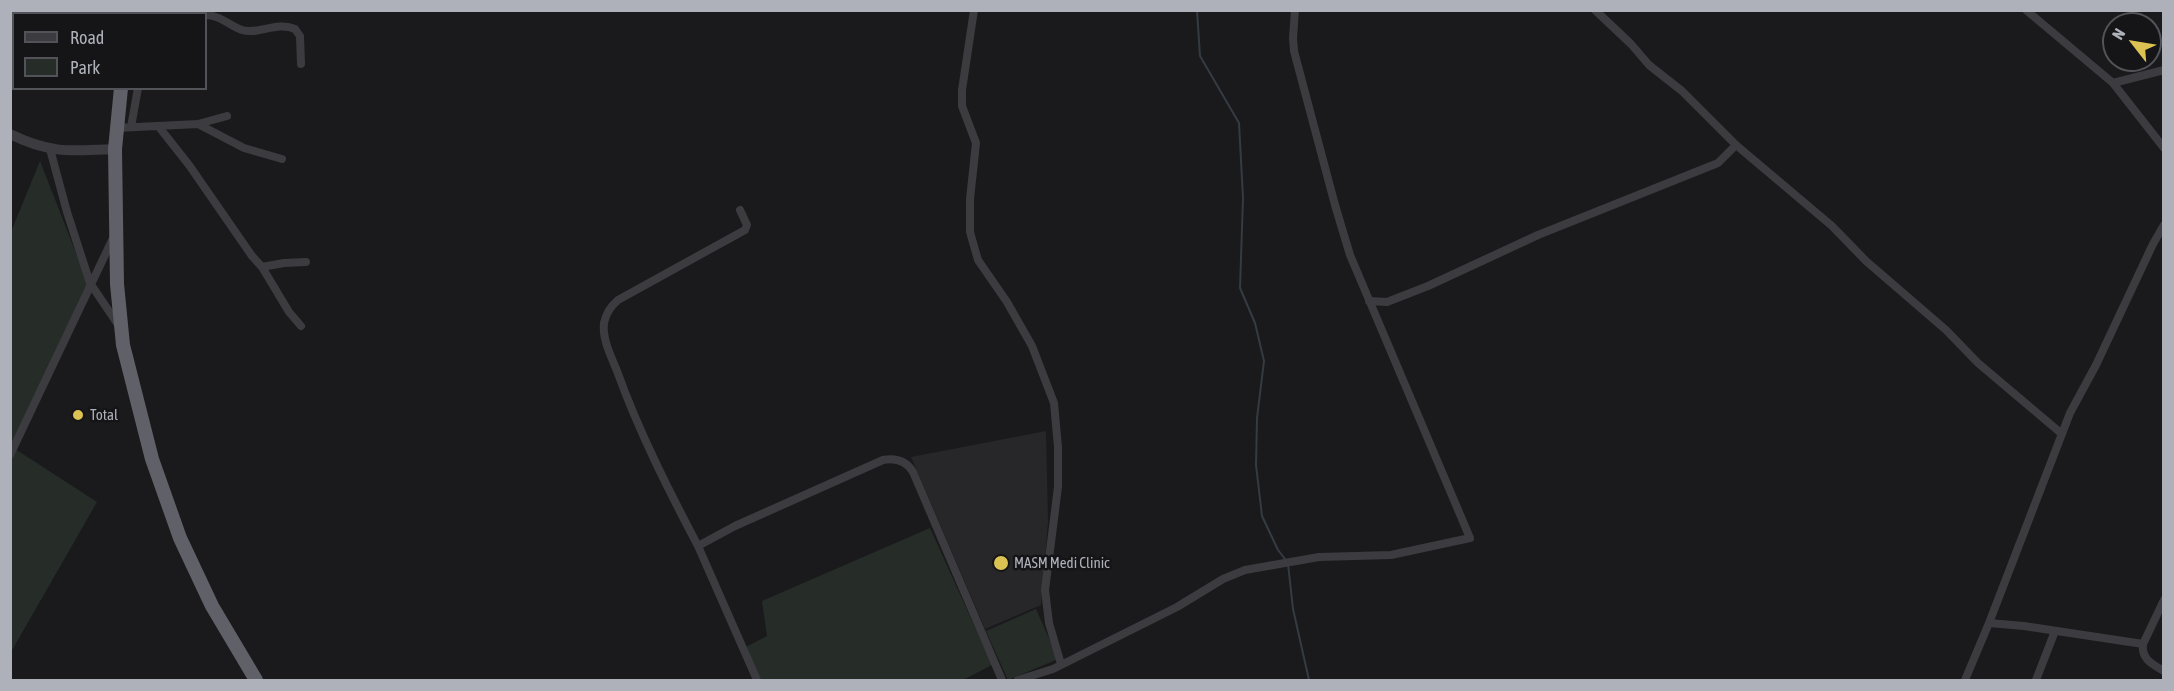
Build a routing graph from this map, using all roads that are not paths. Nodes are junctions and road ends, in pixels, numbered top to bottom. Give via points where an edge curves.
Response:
1 (974, 10) edge
2 (1295, 10) edge
3 (1594, 10) edge
4 (2026, 10) edge
5 (207, 15) edge
6 (301, 64) dead end
7 (2163, 70) edge
8 (2113, 83) junction
9 (121, 90) edge
10 (138, 90) edge
11 (226, 116) dead end
12 (198, 124) junction
13 (131, 127) junction
14 (159, 127) junction
15 (116, 128) junction
16 (10, 134) edge
17 (1736, 145) junction
18 (2163, 148) edge
19 (50, 149) junction
20 (115, 149) junction
21 (282, 159) dead end
22 (740, 210) dead end
23 (2163, 225) edge
24 (117, 229) junction
25 (306, 261) dead end
26 (262, 267) junction
27 (91, 285) junction
28 (1370, 301) junction
29 (301, 326) dead end
30 (122, 329) junction
31 (2062, 434) junction
32 (10, 455) edge
33 (698, 546) junction
34 (2163, 600) edge
35 (1989, 623) junction
36 (2055, 631) junction
37 (2143, 644) junction
38 (1061, 664) junction
39 (2163, 670) edge
40 (256, 681) edge
41 (757, 681) edge
42 (1002, 681) edge
43 (1018, 681) edge
44 (1965, 681) edge
45 (2036, 681) edge

1 - 38 street via 962,90 963,113 976,143 970,232 978,260 1008,302 1032,346 1054,403 1058,487 1045,590 1047,615
2 - 28 street via 1296,59 1340,223
3 - 17 street
4 - 8 street
5 - 6 street via 219,17 243,31 282,26 295,30 300,36
7 - 8 street
8 - 18 street
9 - 15 highway
10 - 13 street
11 - 12 street
12 - 14 street
12 - 21 street via 244,148
13 - 14 street
13 - 15 street
14 - 26 street
15 - 20 highway
16 - 19 street
17 - 28 street via 1718,162 1538,235 1456,275 1387,302
17 - 31 street via 1832,226 1978,363
19 - 20 street
19 - 27 street
20 - 24 highway
22 - 33 street via 747,225 744,231 618,300 609,308 604,323 605,339 628,403
23 - 31 street
24 - 27 street
24 - 30 highway
25 - 26 street
26 - 29 street
27 - 30 street
27 - 32 street
28 - 38 street via 1470,538 1391,555 1319,557 1245,570
30 - 40 highway via 152,459 180,538 212,606
31 - 35 street
33 - 41 street
33 - 42 street via 883,460 905,462 928,505
34 - 37 street
35 - 36 street
35 - 44 street
36 - 37 street
36 - 45 street
37 - 39 street via 2143,655
38 - 43 street

